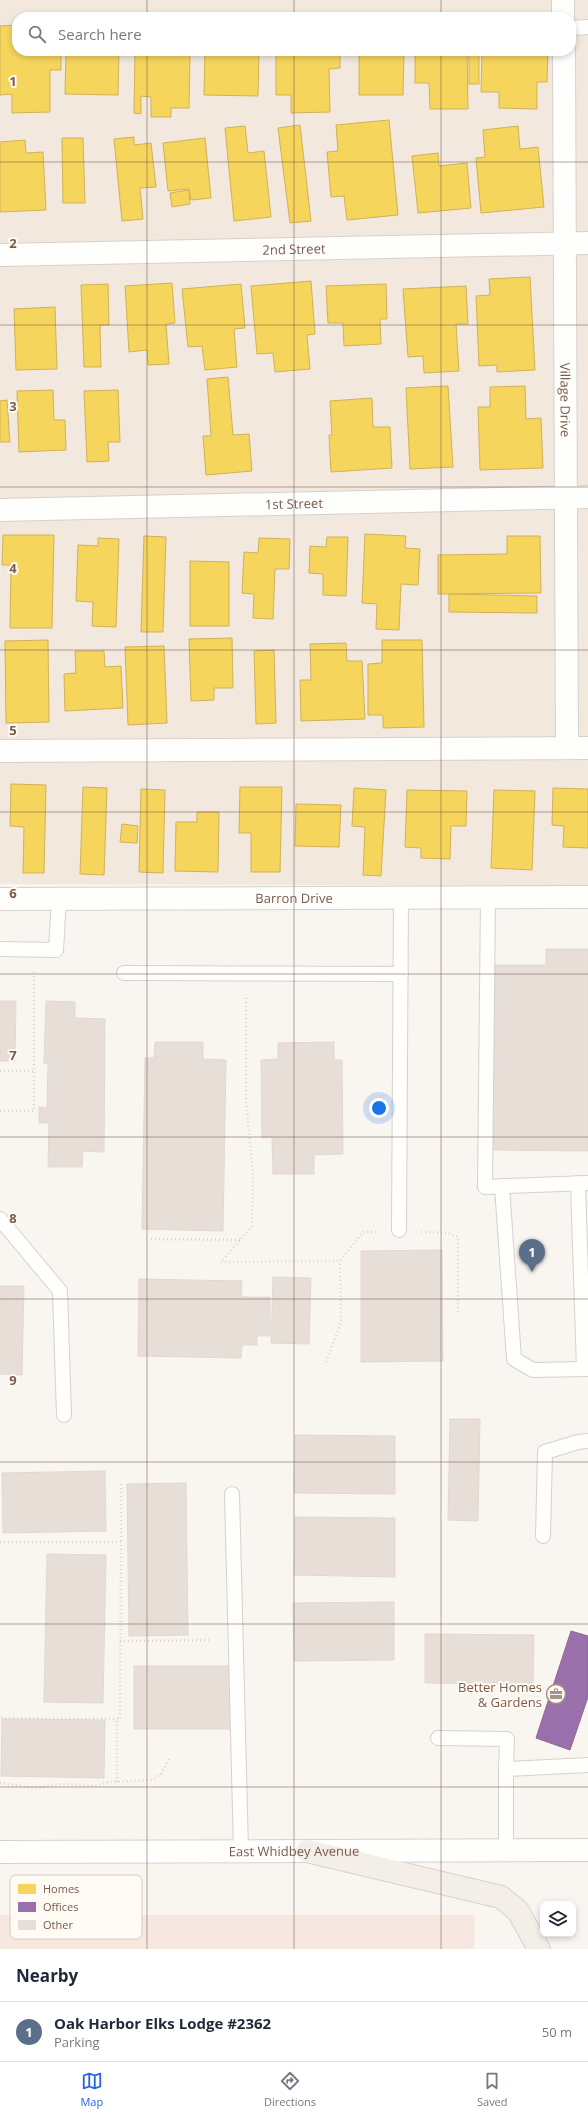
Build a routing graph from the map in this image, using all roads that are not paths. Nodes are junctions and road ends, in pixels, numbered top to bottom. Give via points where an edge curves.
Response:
1 (563, 0) edge
2 (564, 12) edge
3 (588, 27) edge
4 (576, 28) edge
5 (564, 56) edge
6 (588, 243) edge
7 (565, 244) junction
8 (0, 254) edge
9 (565, 497) junction
10 (588, 497) edge
11 (0, 510) edge
12 (578, 748) edge
13 (0, 751) edge
14 (488, 897) junction
15 (588, 897) edge
16 (401, 898) junction
17 (0, 899) edge
18 (59, 899) junction
19 (0, 949) edge
20 (124, 973) dead end
21 (401, 974) junction
22 (583, 1183) edge
23 (502, 1186) junction
24 (0, 1219) edge
25 (399, 1231) road end
26 (586, 1369) edge
27 (64, 1415) dead end
28 (588, 1441) edge
29 (232, 1494) dead end
30 (543, 1536) dead end
31 (438, 1738) dead end
32 (588, 1765) edge
33 (506, 1769) junction
34 (506, 1850) junction
35 (588, 1850) edge
36 (240, 1851) junction
37 (307, 1851) junction
38 (0, 1852) edge
39 (539, 1949) edge

1 - 2 street
3 - 4 lane
5 - 7 street, Village Drive
6 - 7 street, 2nd Street
7 - 8 street, 2nd Street
7 - 9 street, Village Drive
9 - 10 street, 1st Street
9 - 11 street, 1st Street
9 - 12 street, Village Drive
12 - 13 street
14 - 15 street, Barron Drive
14 - 16 street, Barron Drive
14 - 23 lane via 485,1187
16 - 18 street, Barron Drive
16 - 21 lane
17 - 18 street, Barron Drive
18 - 19 lane via 56,950
20 - 21 lane
21 - 25 lane
22 - 23 lane
22 - 26 lane
23 - 26 lane via 514,1359 533,1370
24 - 27 lane via 60,1291
28 - 30 lane via 545,1452
29 - 36 lane
31 - 33 lane via 507,1739
32 - 33 lane
33 - 34 lane
34 - 35 street, East Whidbey Avenue
34 - 37 street, East Whidbey Avenue
36 - 37 street, East Whidbey Avenue
36 - 38 street, East Whidbey Avenue
37 - 39 main road via 501,1897 518,1911

